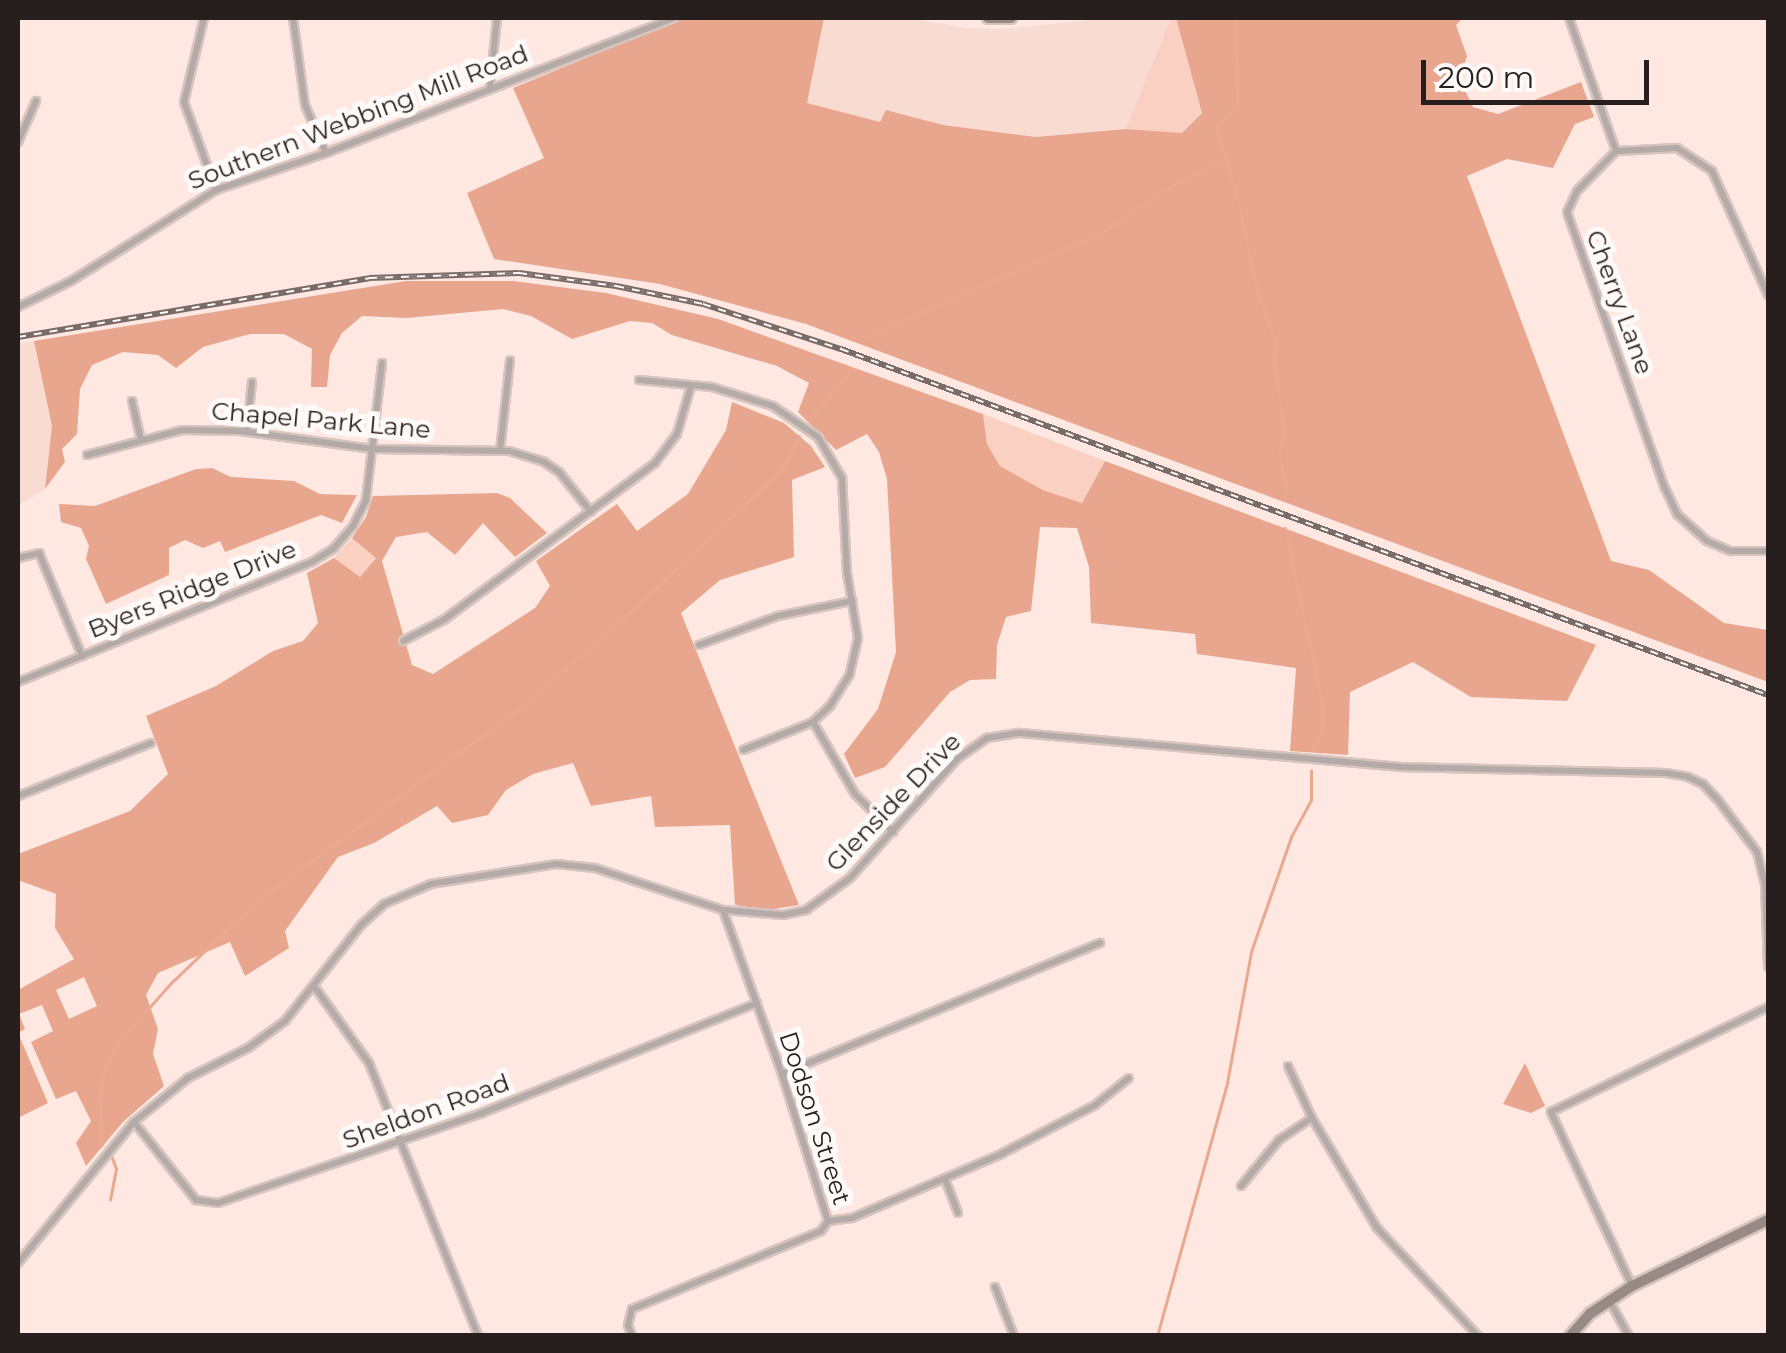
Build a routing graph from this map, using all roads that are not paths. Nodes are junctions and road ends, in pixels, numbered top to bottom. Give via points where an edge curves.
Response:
1 (204, 18) edge
2 (293, 18) edge
3 (498, 18) edge
4 (674, 18) edge
5 (988, 18) edge
6 (1003, 18) edge
7 (1011, 18) edge
8 (1569, 18) edge
9 (490, 87) junction
10 (36, 101) dead end
11 (18, 142) edge
12 (326, 152) junction
13 (1616, 152) junction
14 (216, 190) junction
15 (1768, 296) edge
16 (18, 308) edge
17 (510, 360) dead end
18 (382, 363) dead end
19 (639, 380) dead end
20 (252, 382) dead end
21 (691, 386) junction
22 (132, 401) dead end
23 (247, 432) junction
24 (142, 439) junction
25 (373, 449) junction
26 (500, 451) junction
27 (87, 455) dead end
28 (591, 512) junction
29 (1768, 551) edge
30 (18, 558) edge
31 (852, 602) junction
32 (403, 641) dead end
33 (699, 645) dead end
34 (82, 656) junction
35 (18, 682) edge
36 (813, 722) junction
37 (152, 743) dead end
38 (743, 750) dead end
39 (18, 796) edge
40 (893, 832) junction
41 (723, 910) junction
42 (1100, 943) dead end
43 (1768, 967) edge
44 (314, 986) junction
45 (757, 1004) junction
46 (1768, 1007) edge
47 (1288, 1066) dead end
48 (782, 1074) junction
49 (1129, 1078) dead end
50 (1312, 1118) junction
51 (134, 1122) junction
52 (398, 1143) junction
53 (945, 1179) junction
54 (1241, 1186) dead end
55 (958, 1213) dead end
56 (828, 1220) junction
57 (1768, 1220) edge
58 (18, 1263) edge
59 (1632, 1286) junction
60 (995, 1287) dead end
61 (1609, 1300) junction
62 (478, 1336) edge
63 (632, 1336) edge
64 (1014, 1336) edge
65 (1478, 1336) edge
66 (1570, 1336) edge
67 (1629, 1336) edge

1 - 14 street via 184,102
2 - 12 street via 305,104
3 - 9 street
4 - 9 street, Southern Webbing Mill Road
5 - 6 main road
6 - 7 main road
8 - 13 street
9 - 12 street, Southern Webbing Mill Road
10 - 11 street
12 - 14 street, Southern Webbing Mill Road
13 - 15 street via 1677,148 1701,160 1724,191
13 - 29 street, Cherry Lane via 1578,191 1568,212 1664,488 1677,514 1707,541 1731,551
14 - 16 street, Southern Webbing Mill Road
17 - 26 street
18 - 25 street, Byers Ridge Drive
19 - 21 street
20 - 23 street
21 - 28 street via 684,420 669,446
21 - 31 street via 773,406 827,448 842,478
22 - 24 street
23 - 24 street, Chapel Park Lane via 182,430
23 - 25 street, Chapel Park Lane
24 - 27 street, Chapel Park Lane
25 - 26 street, Chapel Park Lane
25 - 34 street, Byers Ridge Drive via 366,500 334,548
26 - 28 street, Chapel Park Lane via 559,472
28 - 32 street via 453,614
30 - 34 street via 39,554
31 - 33 street via 778,616
31 - 36 street via 858,638 850,674
34 - 35 street, Byers Ridge Drive
36 - 38 street
36 - 40 street via 855,794
37 - 39 street
40 - 41 street, Glenside Drive via 850,878 806,910
40 - 43 street, Glenside Drive via 974,745 1020,733 1398,767 1666,772 1703,784 1752,842 1766,884
41 - 44 street, Glenside Drive via 595,868 556,864 477,874 384,904
41 - 45 street, Dodson Street
42 - 48 street
44 - 51 street, Glenside Drive via 274,1030 188,1078
44 - 52 street via 369,1063
45 - 48 street, Dodson Street
45 - 52 street, Sheldon Road
46 - 59 street via 1552,1112
47 - 50 street
48 - 56 street, Dodson Street
49 - 53 street via 1096,1105
50 - 54 street via 1278,1140
50 - 65 street via 1388,1243
51 - 52 street, Sheldon Road via 196,1200 208,1203
51 - 58 street, Glenside Drive
52 - 62 street
53 - 55 street
53 - 56 street via 852,1218
56 - 63 street, Dodson Street via 821,1230 632,1309
57 - 59 main road
59 - 61 main road
60 - 64 street
61 - 66 main road
61 - 67 street

